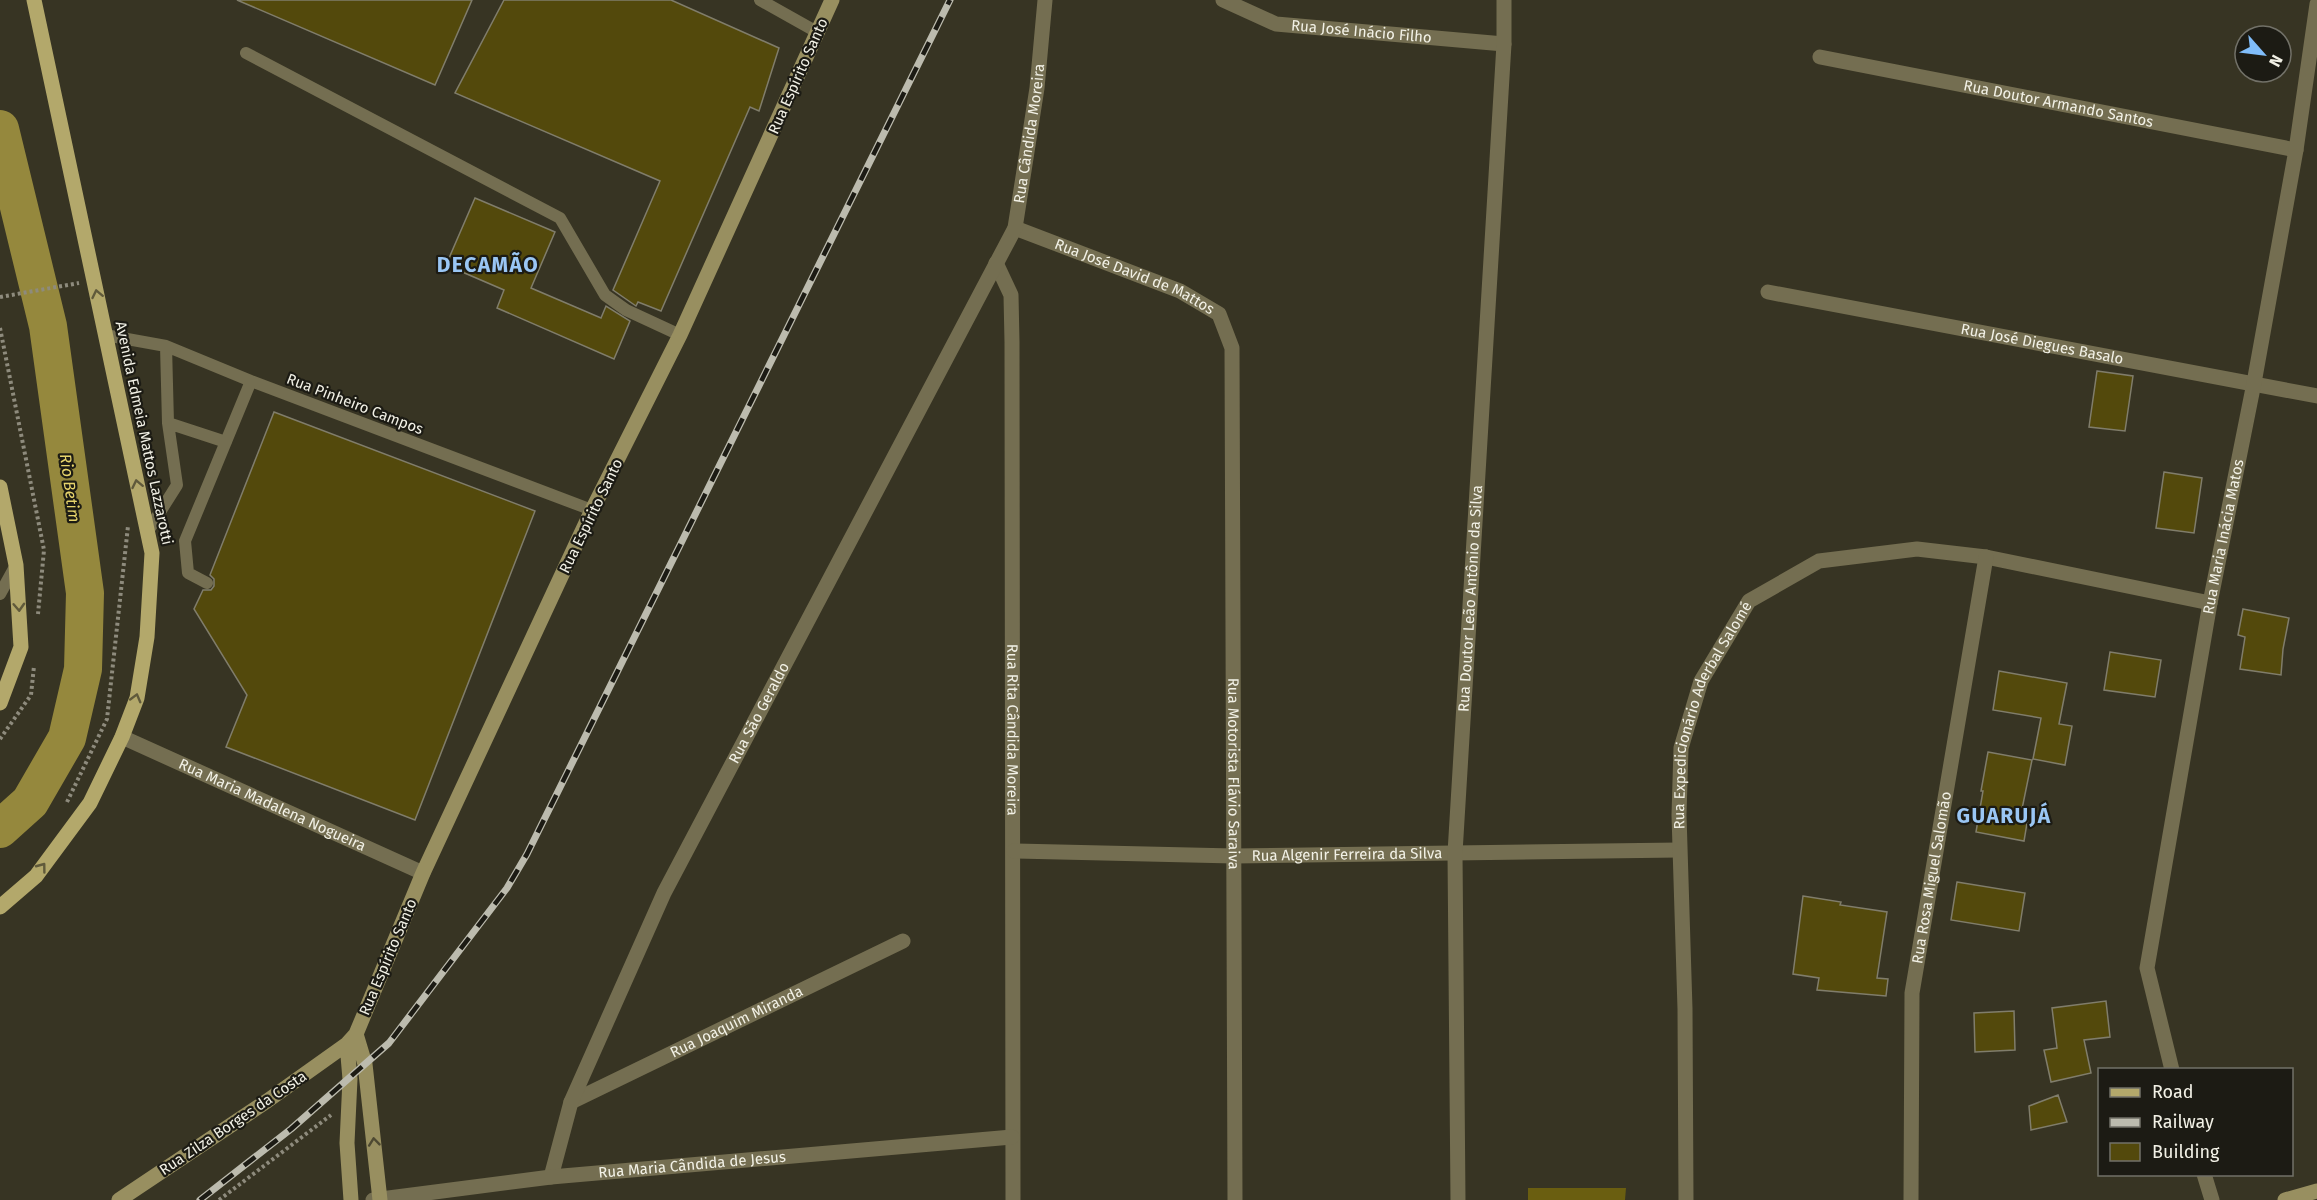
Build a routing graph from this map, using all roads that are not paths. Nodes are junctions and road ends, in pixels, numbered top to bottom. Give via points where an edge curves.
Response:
1 (34, 0) edge
2 (760, 0) edge
3 (832, 0) edge
4 (1045, 0) edge
5 (1223, 0) edge
6 (1504, 0) edge
7 (2317, 4) edge
8 (818, 32) junction
9 (1504, 44) junction
10 (246, 53) dead end
11 (1820, 57) dead end
12 (2296, 150) junction
13 (1015, 228) junction
14 (996, 262) junction
15 (1768, 292) dead end
16 (105, 335) junction
17 (680, 335) junction
18 (166, 346) junction
19 (1232, 348) joint
20 (251, 381) junction
21 (2254, 383) junction
22 (2317, 396) edge
23 (168, 423) junction
24 (226, 442) junction
25 (0, 487) edge
26 (592, 510) junction
27 (148, 531) junction
28 (1986, 557) junction
29 (16, 566) junction
30 (207, 583) dead end
31 (0, 594) edge
32 (2210, 603) junction
33 (0, 703) edge
34 (122, 737) junction
35 (1679, 850) junction
36 (1014, 851) junction
37 (1455, 853) junction
38 (1234, 856) junction
39 (423, 873) junction
40 (0, 907) edge
41 (903, 940) dead end
42 (351, 1039) junction
43 (2172, 1068) edge
44 (571, 1102) junction
45 (1012, 1137) junction
46 (2205, 1176) edge
47 (551, 1177) junction
48 (2317, 1191) edge
49 (119, 1200) edge
50 (351, 1200) edge
51 (378, 1200) edge
52 (1013, 1200) edge
53 (1235, 1200) edge
54 (1458, 1200) edge
55 (1686, 1200) edge
56 (1911, 1200) edge
57 (2212, 1200) edge
58 (2285, 1200) edge

16 -> 1 main road, Avenida Edmeia Mattos Lazzarotti
2 - 8 lane
3 - 8 street, Rua Espírito Santo
4 - 13 street, Rua Cândida Moreira via 1037,88
5 - 9 street, Rua José Inácio Filho via 1276,24
6 - 9 street, Rua Doutor Leão Antônio da Silva
7 - 12 street, Rua Maria Inácia Matos
8 - 17 street, Rua Espírito Santo
9 - 37 street, Rua Doutor Leão Antônio da Silva
10 - 17 lane via 560,219 605,295 626,310
11 - 12 street, Rua Doutor Armando Santos
12 - 21 street, Rua Maria Inácia Matos
13 - 14 street, Rua Cândida Moreira
13 - 19 street, Rua José David de Mattos via 1180,291 1219,314
14 - 36 street, Rua Rita Cândida Moreira via 1011,295
14 - 44 street, Rua São Geraldo via 664,893
15 - 21 street, Rua José Diegues Basalo
16 - 18 lane, Rua Pinheiro Campos
27 -> 16 main road, Avenida Edmeia Mattos Lazzarotti
17 - 26 street, Rua Espírito Santo
18 - 20 lane, Rua Pinheiro Campos
18 - 23 lane
19 - 38 street, Rua Motorista Flávio Saraiva
20 - 24 lane
20 - 26 lane, Rua Pinheiro Campos
21 - 22 street, Rua José Diegues Basalo
21 - 32 street, Rua Maria Inácia Matos
23 - 24 lane
23 - 27 lane via 177,485
24 - 30 lane via 185,541 188,573
25 - 29 main road
26 - 39 street, Rua Espírito Santo
34 -> 27 main road, Avenida Edmeia Mattos Lazzarotti via 137,698 147,637 152,553
28 - 32 street, Rua Expedicionário Aderbal Salomé
28 - 35 street, Rua Expedicionário Aderbal Salomé via 1917,549 1819,561 1749,601 1701,681 1681,748
28 - 56 street, Rua Rosa Miguel Salomão via 1911,993
29 - 31 lane
29 -> 33 main road via 21,647
32 - 43 street, Rua Maria Inácia Matos via 2147,968
34 - 39 street, Rua Maria Madalena Nogueira
40 -> 34 main road, Avenida Edmeia Mattos Lazzarotti via 36,876 90,803
35 - 37 street, Rua Algenir Ferreira da Silva
35 - 55 street, Rua Expedicionário Aderbal Salomé
36 - 38 street, Rua Algenir Ferreira da Silva
36 - 45 street, Rua Rita Cândida Moreira
37 - 38 street, Rua Algenir Ferreira da Silva
37 - 54 street, Rua Doutor Leão Antônio da Silva
38 - 53 street, Rua Motorista Flávio Saraiva
39 - 42 street, Rua Espírito Santo
41 - 44 street, Rua Joaquim Miranda
42 - 49 street, Rua Zilza Borges da Costa via 267,1101
42 - 50 street via 347,1143
51 -> 42 street via 365,1064
44 - 47 street, Rua São Geraldo
45 - 47 street, Rua Maria Cândida de Jesus
45 - 52 street, Rua Rita Cândida Moreira
46 - 57 street
47 - 51 street, Rua Maria Cândida de Jesus
48 - 58 street

